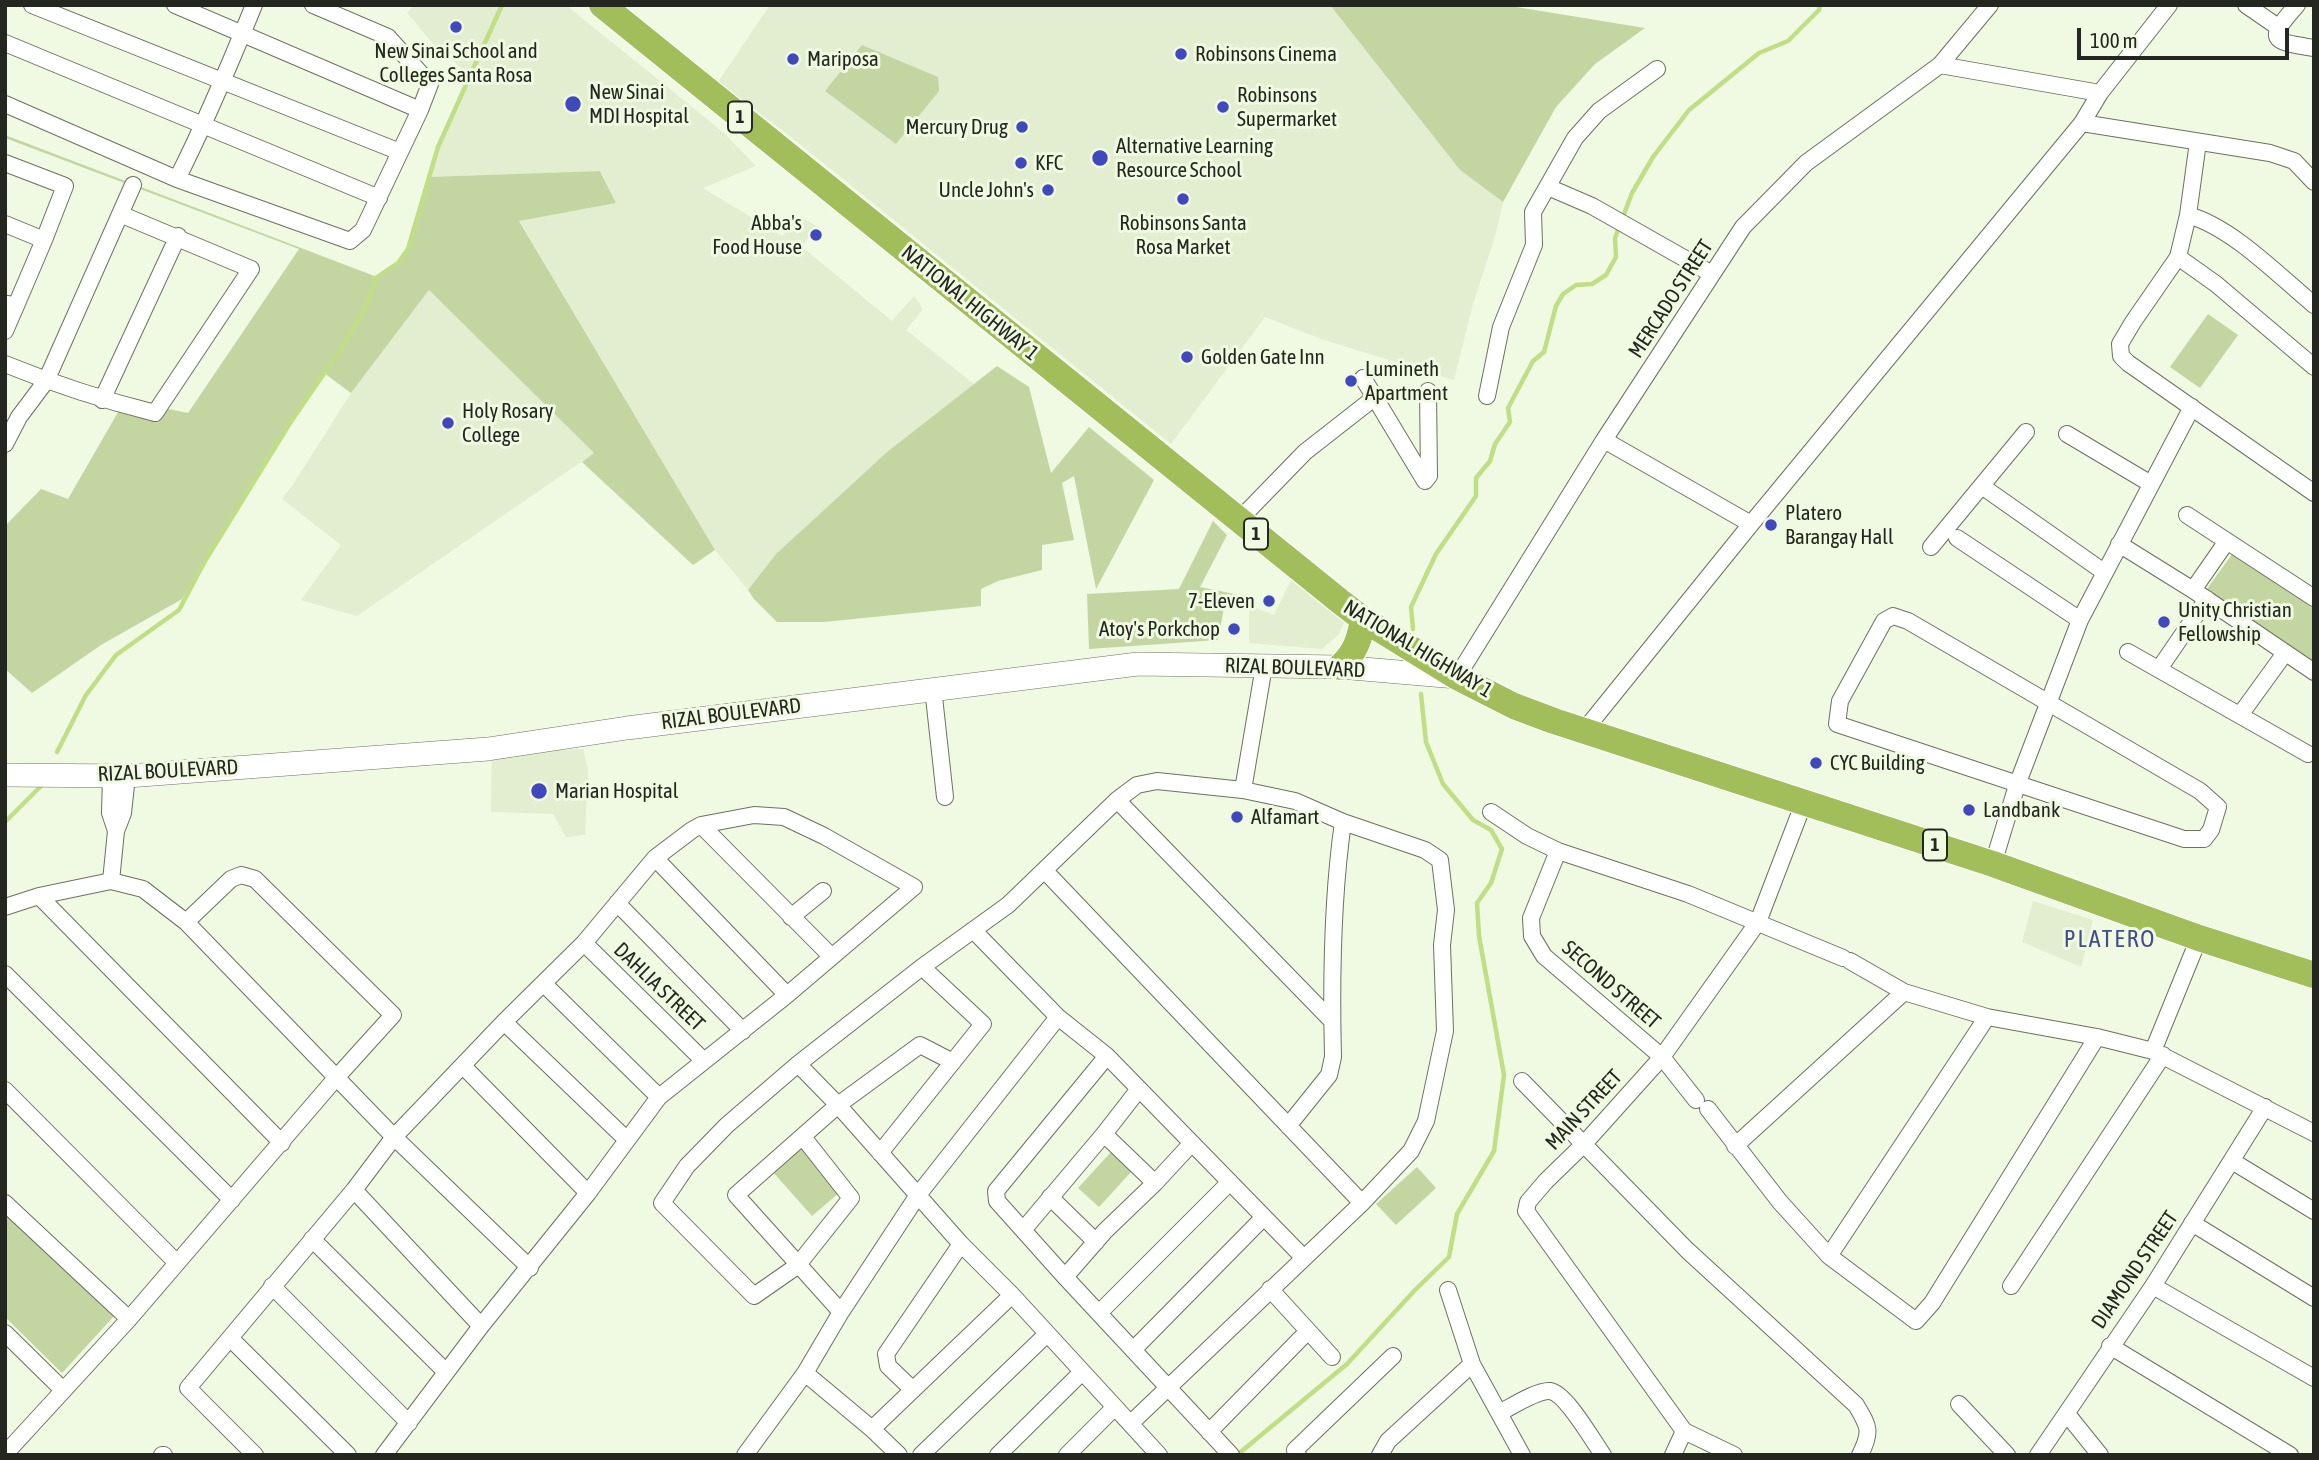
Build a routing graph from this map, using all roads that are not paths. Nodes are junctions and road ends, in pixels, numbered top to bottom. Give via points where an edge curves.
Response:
1 (32, 5) edge
2 (175, 5) edge
3 (254, 5) edge
4 (313, 5) edge
5 (603, 5) edge
6 (1990, 5) edge
7 (2169, 5) edge
8 (2246, 5) edge
9 (2297, 5) edge
10 (2278, 27) junction
11 (242, 34) junction
12 (5, 43) edge
13 (2314, 48) edge
14 (1940, 65) junction
15 (1657, 69) dead end
16 (222, 79) junction
17 (2100, 93) junction
18 (5, 104) edge
19 (420, 110) junction
20 (2082, 123) junction
21 (205, 124) junction
22 (2198, 142) junction
23 (400, 152) junction
24 (5, 163) edge
25 (139, 174) junction
26 (177, 179) junction
27 (2314, 182) edge
28 (1548, 187) junction
29 (379, 198) junction
30 (120, 214) junction
31 (2188, 215) junction
32 (5, 224) edge
33 (178, 236) junction
34 (44, 240) junction
35 (2178, 257) junction
36 (1712, 274) junction
37 (2314, 305) edge
38 (10, 306) edge
39 (5, 331) edge
40 (5, 364) edge
41 (2314, 368) edge
42 (1363, 378) dead end
43 (46, 381) junction
44 (1428, 391) dead end
45 (1487, 396) dead end
46 (1374, 398) junction
47 (102, 400) junction
48 (2192, 407) junction
49 (2026, 432) dead end
50 (2067, 434) dead end
51 (1604, 440) junction
52 (5, 444) edge
53 (2151, 484) junction
54 (1983, 487) junction
55 (2314, 493) edge
56 (2188, 514) dead end
57 (1238, 521) junction
58 (1751, 524) junction
59 (1957, 538) dead end
60 (2227, 541) junction
61 (2119, 544) junction
62 (1931, 547) dead end
63 (2104, 572) junction
64 (2193, 590) junction
65 (2314, 598) edge
66 (2207, 599) junction
67 (1363, 619) junction
68 (2080, 620) junction
69 (2128, 652) dead end
70 (2285, 653) junction
71 (1264, 666) junction
72 (1340, 667) junction
73 (2159, 669) junction
74 (2313, 669) edge
75 (1457, 677) junction
76 (933, 688) junction
77 (2048, 704) junction
78 (2239, 715) junction
79 (1583, 732) junction
80 (2308, 754) dead end
81 (5, 775) edge
82 (119, 776) junction
83 (2017, 785) junction
84 (1242, 790) junction
85 (945, 797) dead end
86 (1117, 800) junction
87 (1804, 802) junction
88 (1491, 812) dead end
89 (1343, 822) junction
90 (701, 825) junction
91 (1558, 851) junction
92 (655, 858) junction
93 (1993, 864) junction
94 (1045, 871) junction
95 (111, 881) junction
96 (823, 891) dead end
97 (39, 896) junction
98 (617, 904) junction
99 (5, 908) edge
100 (791, 918) junction
101 (186, 922) junction
102 (1758, 922) junction
103 (973, 930) junction
104 (2199, 938) junction
105 (584, 943) junction
106 (831, 956) junction
107 (922, 967) junction
108 (5, 974) edge
109 (2314, 975) edge
110 (544, 984) junction
111 (1904, 992) junction
112 (787, 995) junction
113 (1058, 1017) junction
114 (1987, 1017) junction
115 (1332, 1021) junction
116 (504, 1022) junction
117 (743, 1031) junction
118 (2097, 1037) junction
119 (2158, 1053) junction
120 (1107, 1056) junction
121 (1662, 1057) junction
122 (704, 1061) junction
123 (953, 1062) junction
124 (798, 1064) junction
125 (463, 1066) junction
126 (336, 1078) junction
127 (1521, 1081) dead end
128 (1139, 1089) junction
129 (5, 1090) edge
130 (659, 1097) junction
131 (838, 1105) junction
132 (2265, 1107) junction
133 (1288, 1126) junction
134 (2314, 1133) edge
135 (1104, 1134) junction
136 (803, 1137) junction
137 (394, 1138) junction
138 (627, 1140) junction
139 (282, 1143) junction
140 (1192, 1143) junction
141 (1583, 1145) junction
142 (1735, 1146) junction
143 (880, 1153) junction
144 (2232, 1161) junction
145 (1230, 1182) junction
146 (1155, 1183) junction
147 (354, 1190) junction
148 (588, 1193) junction
149 (918, 1195) junction
150 (1050, 1197) junction
151 (232, 1200) junction
152 (5, 1203) edge
153 (1362, 1203) junction
154 (2314, 1211) edge
155 (1264, 1217) junction
156 (2192, 1223) junction
157 (1024, 1229) junction
158 (312, 1239) junction
159 (1096, 1242) junction
160 (961, 1244) junction
161 (1829, 1256) junction
162 (1303, 1257) junction
163 (177, 1263) junction
164 (797, 1266) junction
165 (530, 1268) junction
166 (1065, 1277) junction
167 (272, 1286) junction
168 (2011, 1286) dead end
169 (2152, 1286) junction
170 (1270, 1289) junction
171 (1448, 1290) dead end
172 (1012, 1295) junction
173 (2314, 1298) edge
174 (841, 1312) junction
175 (1098, 1313) junction
176 (129, 1319) junction
177 (481, 1326) junction
178 (1308, 1331) junction
179 (5, 1333) edge
180 (1047, 1334) junction
181 (230, 1338) junction
182 (2110, 1346) junction
183 (1133, 1350) junction
184 (1393, 1356) dead end
185 (1332, 1357) dead end
186 (1472, 1364) junction
187 (1082, 1371) junction
188 (446, 1372) junction
189 (805, 1373) junction
190 (2314, 1378) edge
191 (1168, 1388) junction
192 (62, 1390) junction
193 (913, 1390) junction
194 (1959, 1404) dead end
195 (1115, 1407) junction
196 (1499, 1412) junction
197 (2067, 1414) junction
198 (409, 1423) junction
199 (1131, 1423) junction
200 (872, 1429) junction
201 (1684, 1431) junction
202 (1209, 1433) junction
203 (1227, 1450) edge
204 (1152, 1453) edge
205 (5, 1454) edge
206 (255, 1455) edge
207 (348, 1455) edge
208 (384, 1455) edge
209 (745, 1455) edge
210 (899, 1455) edge
211 (921, 1455) edge
212 (998, 1455) edge
213 (1067, 1455) edge
214 (1298, 1455) edge
215 (1380, 1455) edge
216 (1522, 1455) edge
217 (1603, 1455) edge
218 (1673, 1455) edge
219 (1734, 1455) edge
220 (1860, 1455) edge
221 (2007, 1455) edge
222 (2038, 1455) edge
223 (2100, 1455) edge
224 (2290, 1455) edge

1 - 16 street
2 - 11 street
3 - 11 street
4 - 19 street via 393,41 430,84
5 - 57 highway, NATIONAL HIGHWAY 1 / 1
6 - 14 street, MERCADO STREET
7 - 17 street
8 - 10 street
9 - 10 street
10 - 13 street via 2276,34 2282,43
11 - 16 street
11 - 19 street
12 - 21 street
14 - 17 street
14 - 36 street, MERCADO STREET via 1806,163 1742,227
15 - 28 street via 1599,111 1575,138
16 - 21 street
16 - 23 street
17 - 20 street
18 - 25 street
19 - 23 street
20 - 22 street
20 - 58 street
21 - 26 street
21 - 29 street
22 - 27 street via 2294,161
22 - 31 street
23 - 29 street
24 - 34 street via 65,186
25 - 26 street
25 - 30 street
26 - 29 street via 350,241 363,230
28 - 36 street
28 - 45 street via 1532,216 1534,245 1501,327
30 - 33 street
30 - 43 street
31 - 35 street
31 - 37 street via 2250,251
32 - 34 street
33 - 47 street
33 - 47 street via 251,269 155,413
34 - 38 street
35 - 41 street
35 - 48 street via 2120,344 2121,356
36 - 51 street, MERCADO STREET
38 - 39 street
40 - 43 street
42 - 46 street
43 - 47 street
43 - 52 street
44 - 46 street via 1429,476 1425,481
46 - 57 street via 1305,452
48 - 53 street
48 - 55 street
49 - 54 street
50 - 53 street
51 - 58 street
51 - 75 street, MERCADO STREET
53 - 61 street
54 - 62 street
54 - 63 street
56 - 60 street
57 - 67 highway, NATIONAL HIGHWAY 1 / 1
58 - 79 street
59 - 68 street
60 - 64 street
60 - 65 street
61 - 63 street
61 - 64 street
63 - 68 street
64 - 66 street
66 - 70 street
66 - 73 street
67 - 72 highway via 1360,638
67 - 75 highway, NATIONAL HIGHWAY 1 / 1
68 - 77 street
69 - 73 street
70 - 74 street
70 - 78 street
71 - 72 main road, RIZAL BOULEVARD
71 - 76 main road, RIZAL BOULEVARD via 1138,664
71 - 84 street
72 - 75 main road, RIZAL BOULEVARD
73 - 78 street
75 - 79 highway, NATIONAL HIGHWAY 1 / 1 via 1514,706
76 - 82 main road, RIZAL BOULEVARD via 488,750
76 - 85 street
77 - 83 street
77 - 83 street via 2200,791 2218,807 2211,830 2204,839 2184,839
77 - 83 street via 1893,616 1884,621 1840,701 1837,724
78 - 80 street
79 - 87 highway, NATIONAL HIGHWAY 1 / 1
81 - 82 main road, RIZAL BOULEVARD
82 - 95 street via 123,813 116,831
83 - 93 street
84 - 86 street via 1157,780 1137,785
84 - 89 street via 1295,801
86 - 94 street
86 - 115 street
87 - 93 highway, NATIONAL HIGHWAY 1 / 1
87 - 102 street, MAIN STREET
88 - 91 street
89 - 115 street
89 - 153 street via 1425,850 1440,860 1446,910 1446,1031 1426,1121 1411,1151
90 - 92 street
90 - 100 street
90 - 106 street via 754,815 783,817 914,887
91 - 102 street
91 - 121 street, SECOND STREET via 1531,918 1532,936 1544,956
92 - 98 street
92 - 112 street
93 - 104 highway, NATIONAL HIGHWAY 1 / 1
94 - 103 street
94 - 133 street
95 - 97 street
95 - 101 street via 143,889
96 - 100 street
97 - 99 street
97 - 139 street
98 - 105 street
98 - 117 street
100 - 106 street
101 - 126 street
101 - 126 street via 231,878 255,879 393,1015
102 - 111 street via 1847,960
102 - 121 street, MAIN STREET
103 - 107 street
103 - 113 street
104 - 109 highway, NATIONAL HIGHWAY 1 / 1
104 - 119 street
105 - 110 street
105 - 122 street, DAHLIA STREET
106 - 112 street
107 - 123 street via 983,1024
107 - 124 street
108 - 151 street
110 - 116 street
110 - 130 street
111 - 114 street
111 - 142 street
112 - 117 street
113 - 120 street
113 - 149 street
114 - 118 street
114 - 161 street
115 - 133 street via 1329,1075
116 - 125 street
116 - 138 street
117 - 122 street
118 - 119 street
118 - 161 street, SECOND STREET via 1932,1303 1916,1321
119 - 132 street
119 - 168 street
120 - 128 street
120 - 157 street via 996,1191 997,1201
121 - 141 street, MAIN STREET
121 - 142 street, SECOND STREET
122 - 130 street
123 - 131 street via 920,1045
123 - 143 street
124 - 131 street
124 - 164 street via 727,1125 687,1166 662,1203 754,1296
125 - 137 street
125 - 148 street
126 - 137 street
126 - 139 street
127 - 141 street
128 - 135 street
128 - 140 street
129 - 163 street
130 - 138 street
131 - 136 street
131 - 143 street
132 - 134 street
132 - 144 street, DIAMOND STREET
133 - 153 street
135 - 146 street
135 - 150 street
136 - 164 street via 851,1198
136 - 164 street via 736,1195
137 - 147 street
137 - 165 street
138 - 148 street
139 - 151 street
140 - 145 street
140 - 146 street
141 - 201 street, MAIN STREET via 1537,1191 1526,1211
141 - 220 street via 1687,1250 1856,1405 1869,1427
142 - 161 street, SECOND STREET
143 - 149 street
144 - 154 street
144 - 156 street, DIAMOND STREET
145 - 155 street
145 - 175 street
146 - 159 street
147 - 158 street
147 - 177 street
148 - 165 street
149 - 160 street
149 - 174 street
150 - 157 street
150 - 159 street
151 - 163 street
152 - 176 street
153 - 162 street
155 - 162 street
155 - 183 street
156 - 169 street, DIAMOND STREET
156 - 173 street
157 - 166 street
158 - 167 street
158 - 188 street
159 - 166 street
160 - 172 street
160 - 193 street via 886,1354 888,1366
162 - 170 street
163 - 176 street
164 - 174 street
165 - 177 street
166 - 175 street
167 - 181 street
167 - 198 street
169 - 182 street, DIAMOND STREET
169 - 190 street
170 - 178 street
170 - 191 street
171 - 186 street
172 - 180 street
172 - 193 street
174 - 189 street
175 - 183 street
176 - 192 street
177 - 188 street
178 - 185 street
178 - 202 street
179 - 192 street
180 - 187 street
180 - 211 street
181 - 206 street via 188,1388
181 - 207 street
182 - 197 street, DIAMOND STREET
182 - 224 street
183 - 191 street
184 - 214 street via 1295,1450
186 - 196 street
186 - 215 street via 1388,1441
187 - 195 street
187 - 212 street
188 - 198 street
189 - 200 street
189 - 209 street
191 - 199 street
191 - 202 street
192 - 205 street
193 - 200 street
194 - 221 street
195 - 199 street
195 - 213 street
196 - 216 street
196 - 217 street via 1552,1391 1563,1398
197 - 222 street, DIAMOND STREET
197 - 223 street
198 - 208 street
199 - 204 street
200 - 210 street
201 - 218 street
201 - 219 street
202 - 203 street

